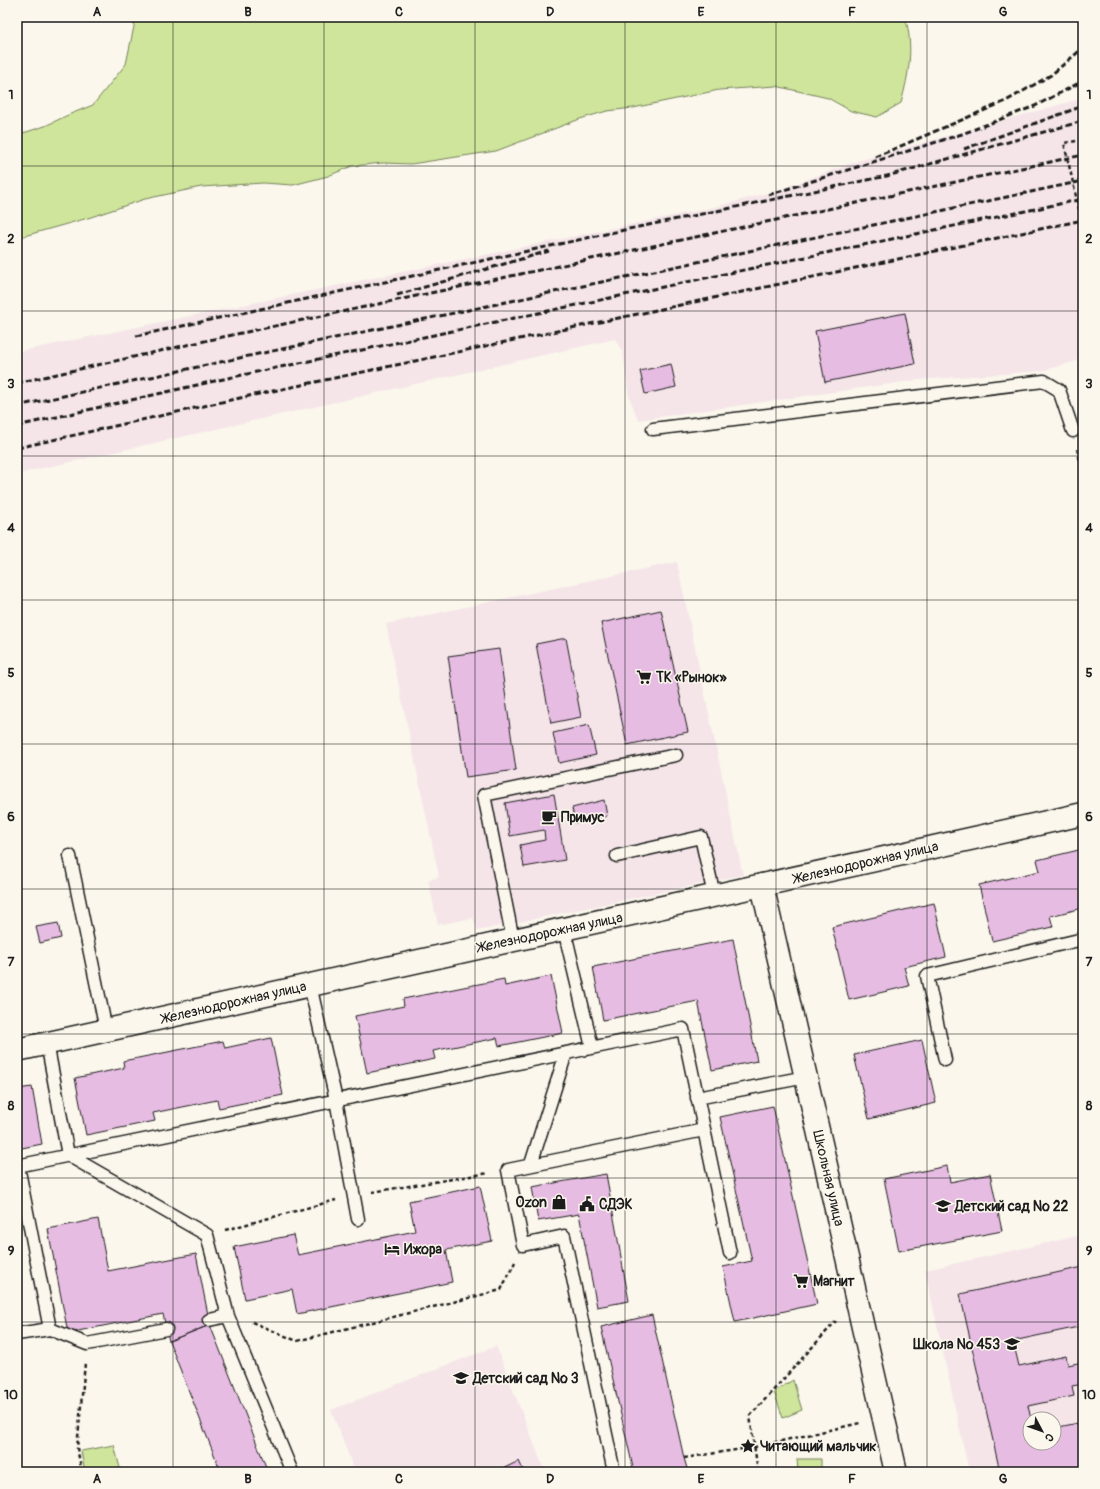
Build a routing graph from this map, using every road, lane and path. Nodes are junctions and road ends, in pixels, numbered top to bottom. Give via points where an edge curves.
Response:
1 (1083, 140) edge
2 (1083, 227) edge
3 (654, 429) dead end
4 (1073, 430) dead end
5 (676, 755) dead end
6 (1083, 814) edge
7 (70, 856) dead end
8 (617, 856) dead end
9 (762, 885) junction
10 (714, 895) junction
11 (564, 929) junction
12 (1083, 939) edge
13 (513, 940) junction
14 (310, 985) junction
15 (106, 1030) junction
16 (47, 1043) junction
17 (592, 1047) junction
18 (17, 1050) edge
19 (566, 1053) junction
20 (945, 1060) dead end
21 (806, 1077) junction
22 (697, 1098) junction
23 (336, 1100) junction
24 (704, 1130) junction
25 (68, 1155) junction
26 (531, 1164) junction
27 (18, 1166) edge
28 (508, 1170) junction
29 (352, 1196) junction
30 (358, 1219) dead end
31 (207, 1235) junction
32 (523, 1245) junction
33 (730, 1253) dead end
34 (228, 1314) junction
35 (209, 1320) dead end
36 (836, 1320) dead end
37 (166, 1328) dead end
38 (50, 1329) junction
39 (17, 1334) edge
40 (87, 1344) junction
41 (866, 1422) dead end
42 (755, 1447) junction
43 (684, 1458) dead end
44 (82, 1472) edge
45 (292, 1472) edge
46 (614, 1472) edge
47 (758, 1472) edge
48 (896, 1472) edge

1 - 2 path via 1064,143
3 - 4 lane via 1044,381 1059,390
5 - 13 lane via 484,795
6 - 9 street, Железнодорожная улица
7 - 15 lane
8 - 10 lane via 701,837
9 - 10 street, Железнодорожная улица
9 - 21 street, Школьная улица
10 - 11 street, Железнодорожная улица
11 - 13 street, Железнодорожная улица
11 - 17 lane
12 - 20 lane via 927,976
13 - 14 street, Железнодорожная улица
14 - 15 street, Железнодорожная улица
14 - 23 lane
15 - 16 street, Железнодорожная улица
16 - 18 street, Железнодорожная улица
16 - 25 lane
17 - 19 lane
17 - 22 lane via 683,1029
19 - 23 lane
19 - 26 lane
21 - 22 lane
21 - 48 street, Школьная улица
22 - 24 lane
23 - 25 lane
23 - 29 lane
24 - 26 lane
24 - 33 lane
25 - 27 lane
25 - 31 lane
26 - 28 lane
27 - 38 lane
28 - 29 path
28 - 32 lane
29 - 30 lane
29 - 31 path
31 - 34 lane
32 - 34 path via 501,1290 297,1341
32 - 46 lane via 564,1236
34 - 35 lane
34 - 45 lane
36 - 42 path via 750,1416
37 - 40 lane
38 - 39 lane
38 - 40 lane
40 - 44 path via 77,1448
41 - 42 path
42 - 43 path
42 - 47 path

